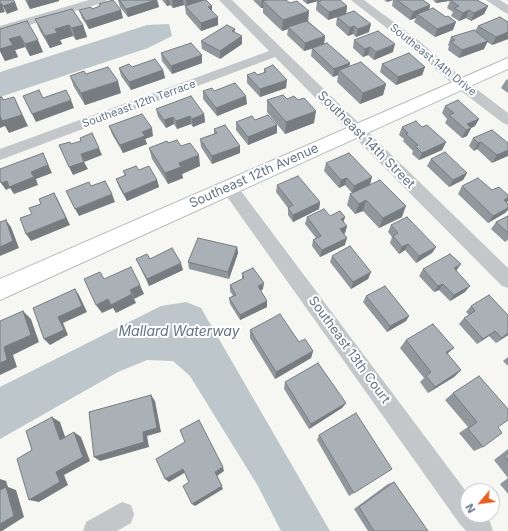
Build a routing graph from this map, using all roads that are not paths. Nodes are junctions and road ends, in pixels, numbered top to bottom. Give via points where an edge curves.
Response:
1 (101, 0) edge
2 (225, 0) edge
3 (357, 0) edge
4 (492, 0) edge
5 (508, 10) edge
6 (0, 30) edge
7 (278, 52) junction
8 (508, 63) edge
9 (461, 84) junction
10 (508, 120) edge
11 (356, 131) junction
12 (0, 155) edge
13 (229, 187) junction
14 (508, 280) edge
15 (0, 290) edge
16 (460, 503) edge
17 (122, 514) dead end
18 (475, 523) edge
19 (94, 531) edge
20 (481, 531) edge

1 - 6 street
2 - 7 street, Southeast 14th Street
3 - 9 street, Southeast 14th Drive via 415,44
4 - 5 street
7 - 11 street, Southeast 14th Street
7 - 12 street, Southeast 12th Terrace
8 - 9 street, Southeast 12th Avenue
9 - 10 street, Southeast 14th Drive
9 - 11 street, Southeast 12th Avenue
11 - 13 street, Southeast 12th Avenue
11 - 14 street, Southeast 14th Street
13 - 15 street, Southeast 12th Avenue
13 - 16 street, Southeast 13th Court
17 - 19 street
18 - 20 street, Southeast 13th Court

